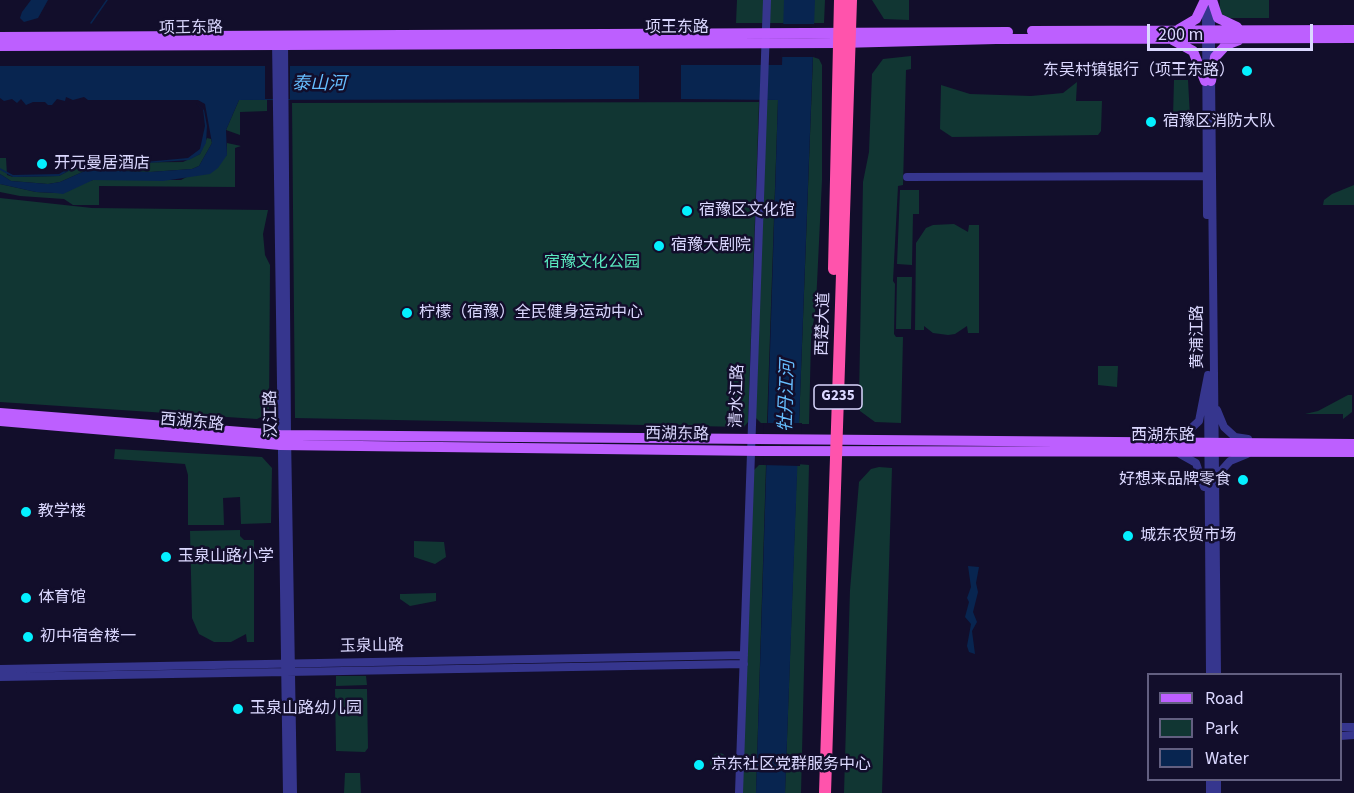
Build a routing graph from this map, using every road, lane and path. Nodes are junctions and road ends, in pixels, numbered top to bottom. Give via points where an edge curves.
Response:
1 (768, 0) edge
2 (840, 0) edge
3 (851, 0) edge
4 (1205, 0) edge
5 (1211, 0) edge
6 (1354, 30) edge
7 (1170, 34) junction
8 (1209, 34) junction
9 (1248, 34) junction
10 (0, 37) edge
11 (771, 38) junction
12 (845, 38) junction
13 (1354, 38) edge
14 (280, 39) junction
15 (0, 46) edge
16 (1208, 81) junction
17 (907, 177) dead end
18 (1210, 177) junction
19 (1210, 374) junction
20 (0, 413) edge
21 (0, 421) edge
22 (283, 440) junction
23 (1354, 444) edge
24 (756, 445) junction
25 (833, 445) junction
26 (1146, 446) junction
27 (1211, 446) junction
28 (1285, 447) junction
29 (1354, 453) edge
30 (1212, 504) junction
31 (744, 660) junction
32 (288, 667) junction
33 (0, 669) edge
34 (1210, 673) edge
35 (1216, 673) edge
36 (0, 677) edge
37 (287, 793) edge
38 (293, 793) edge
39 (739, 793) edge
40 (817, 793) edge
41 (825, 793) edge

1 - 11 street, 清水江路
2 - 12 highway, 西楚大道 / G235
3 - 12 highway, 西楚大道 / G235
4 - 7 main road via 1190,25
4 - 8 street
5 - 8 street, 黄浦江路
5 - 9 main road via 1220,20
6 - 9 main road, 项王东路
7 - 8 main road, 项王东路
7 - 12 main road, 项王东路
7 - 16 main road via 1193,51
8 - 9 main road, 项王东路
8 - 16 street, 黄浦江路
9 - 13 main road, 项王东路
9 - 16 main road via 1220,50
10 - 14 main road, 项王东路
11 - 12 main road, 项王东路
11 - 14 main road, 项王东路
11 - 24 street, 清水江路 via 765,61 763,102
12 - 25 highway, 西楚大道 / G235
14 - 15 main road, 项王东路
14 - 22 street, 汉江路
16 - 18 street, 黄浦江路
17 - 18 street
18 - 19 street, 黄浦江路
19 - 26 street via 1199,421 1192,429
19 - 27 street, 黄浦江路
19 - 28 street via 1218,417 1224,427 1241,438
20 - 22 main road, 西湖东路
21 - 22 main road, 西湖东路
22 - 24 main road, 西湖东路
22 - 32 street, 汉江路
23 - 28 main road, 西湖东路
24 - 25 main road, 西湖东路 via 808,439
24 - 25 main road, 西湖东路 via 808,451
24 - 31 street, 清水江路
25 - 26 main road, 西湖东路
25 - 40 highway, 西楚大道 / G235
25 - 41 highway, 西楚大道 / G235
26 - 27 main road, 西湖东路
26 - 30 street via 1178,453 1196,463
27 - 28 main road, 西湖东路
27 - 30 street, 黄浦江路
28 - 29 main road, 西湖东路
28 - 30 street via 1230,461 1220,476
30 - 34 street, 黄浦江路
30 - 35 street, 黄浦江路
31 - 32 street, 玉泉山路
31 - 39 street, 清水江路
32 - 33 street, 玉泉山路
32 - 36 street, 玉泉山路
32 - 37 street, 汉江路
32 - 38 street, 汉江路

